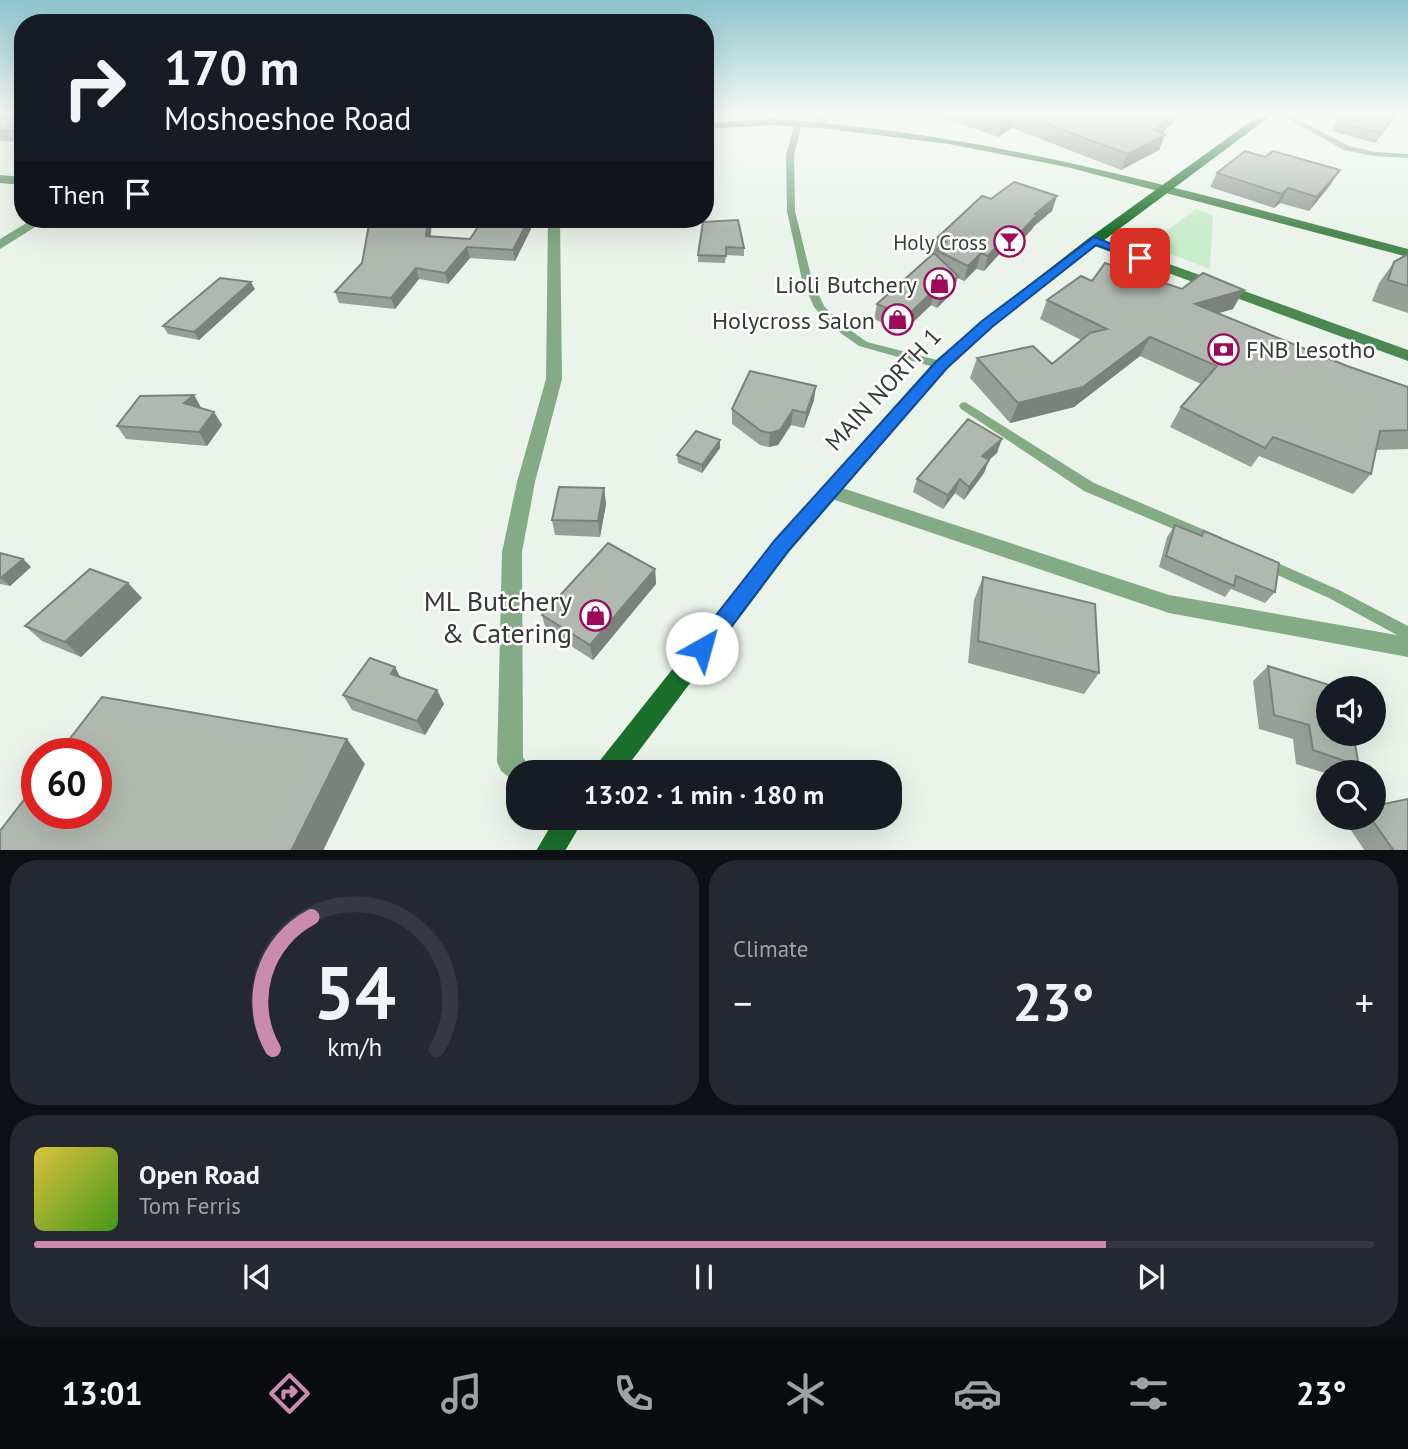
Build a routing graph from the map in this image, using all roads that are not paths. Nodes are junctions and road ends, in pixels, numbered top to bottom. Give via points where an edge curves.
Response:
1 (790, 154) edge
2 (1015, 154) edge
3 (1214, 154) edge
4 (1373, 154) edge
5 (1408, 156) edge
6 (1164, 190) junction
7 (27, 228) edge
8 (554, 228) edge
9 (1094, 241) junction
10 (0, 245) edge
11 (1408, 253) edge
12 (1408, 356) edge
13 (941, 365) junction
14 (965, 406) dead end
15 (830, 491) junction
16 (1408, 634) edge
17 (1408, 647) edge
18 (510, 760) edge
19 (616, 760) edge
20 (560, 830) edge
21 (549, 850) edge

1 - 13 lane via 791,211 818,307 863,344
2 - 6 main road
3 - 6 main road, MAIN NORTH 1
4 - 5 lane
6 - 9 main road, MAIN NORTH 1
6 - 11 main road
7 - 10 street
8 - 18 street via 554,379 512,552
9 - 12 main road
9 - 13 main road, MAIN NORTH 1
13 - 15 main road, MAIN NORTH 1
14 - 16 lane via 1089,487 1334,594
15 - 17 street via 1169,604
15 - 19 main road, MAIN NORTH 1
20 - 21 main road

